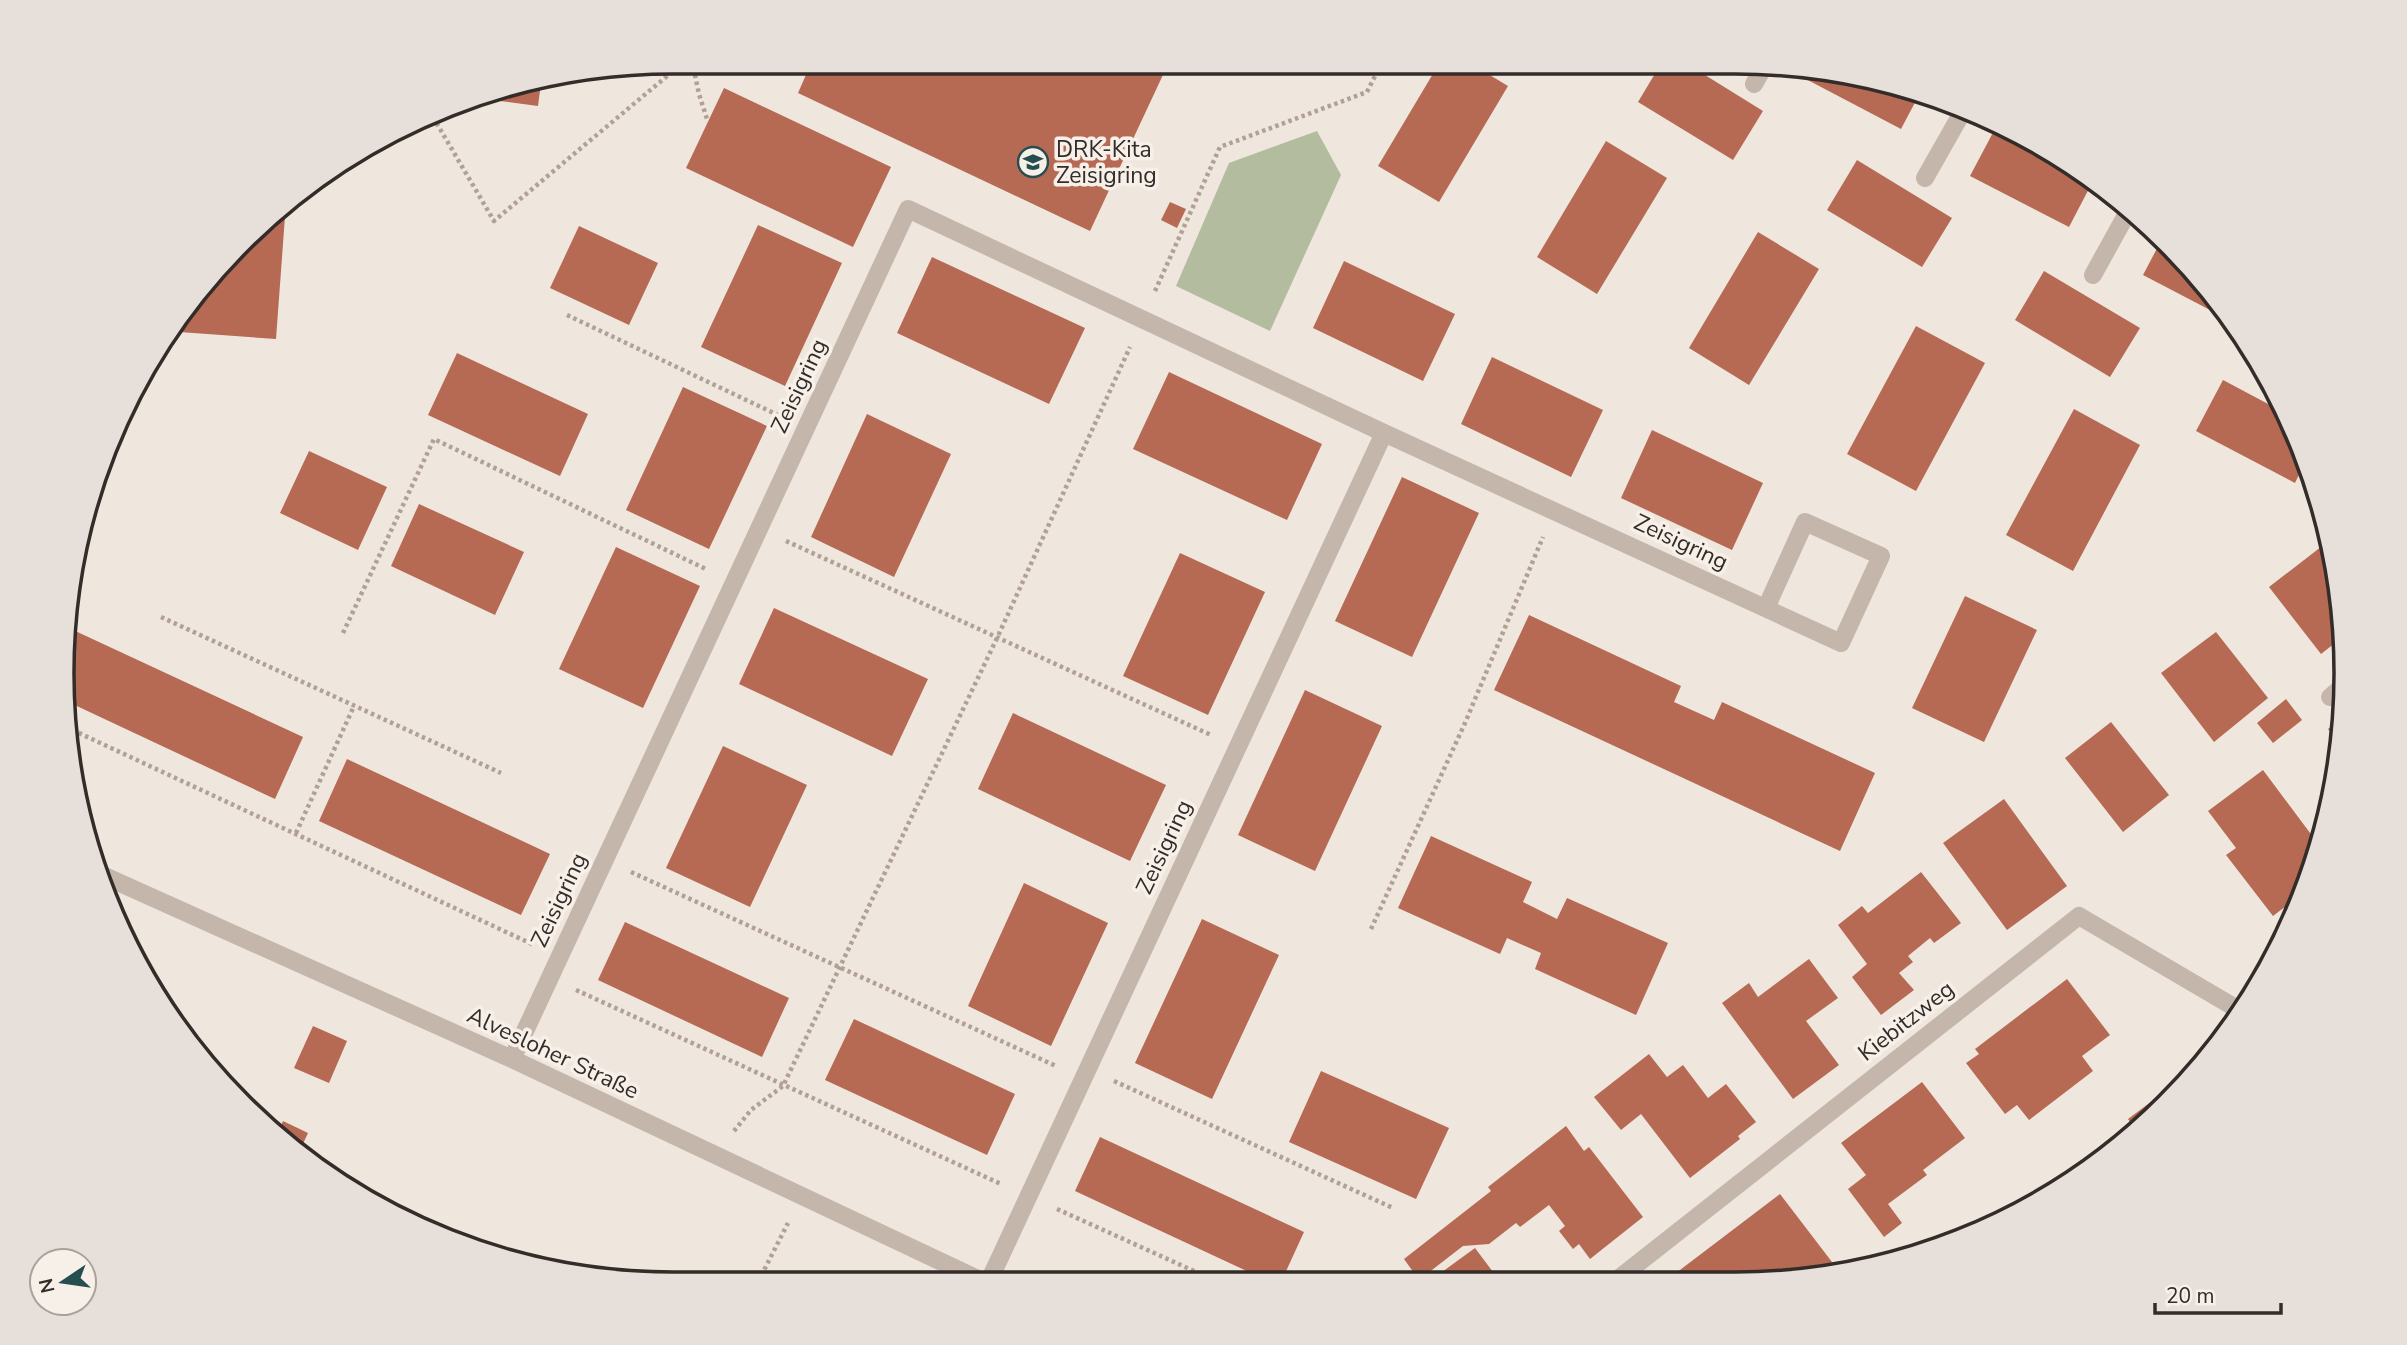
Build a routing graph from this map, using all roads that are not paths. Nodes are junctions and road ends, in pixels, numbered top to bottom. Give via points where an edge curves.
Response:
1 (1760, 75) edge
2 (1755, 84) dead end
3 (1959, 117) edge
4 (1925, 178) dead end
5 (2124, 218) edge
6 (2093, 275) dead end
7 (1384, 433) junction
8 (1766, 608) junction
9 (110, 879) edge
10 (2232, 1006) edge
11 (512, 1059) junction
12 (963, 1272) edge
13 (993, 1272) edge
14 (1627, 1272) edge

1 - 2 street
3 - 4 street
5 - 6 street
7 - 8 street, Zeisigring
7 - 11 street, Zeisigring via 908,209
7 - 13 street, Zeisigring
8 - 8 street, Zeisigring via 1841,643 1881,556 1805,522
9 - 11 street, Alvesloher Straße
10 - 14 street, Kiebitzweg via 2079,916
11 - 12 street, Alvesloher Straße

